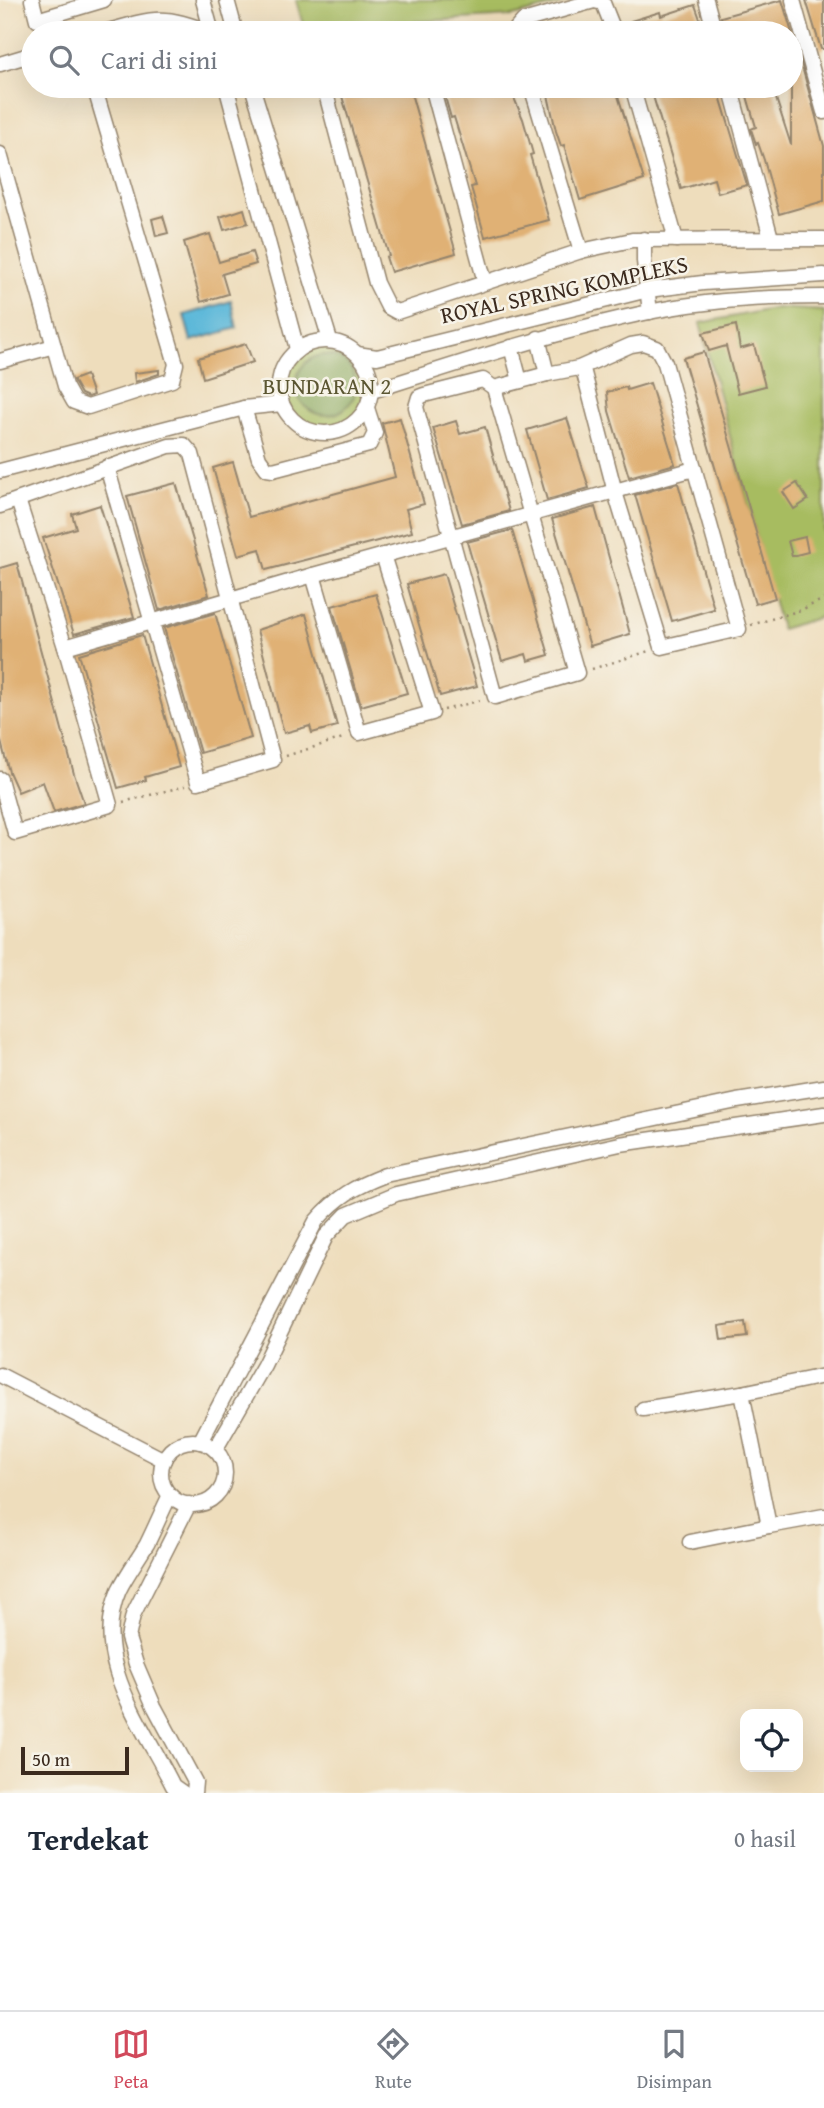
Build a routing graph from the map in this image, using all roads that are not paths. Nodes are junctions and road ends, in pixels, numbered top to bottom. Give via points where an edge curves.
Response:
1 (32, 0) edge
2 (104, 0) edge
3 (203, 0) edge
4 (227, 0) edge
5 (706, 0) edge
6 (793, 0) edge
7 (144, 21) edge
8 (176, 21) edge
9 (209, 21) edge
10 (233, 21) edge
11 (523, 21) edge
12 (610, 21) edge
13 (712, 21) edge
14 (799, 21) edge
15 (803, 36) edge
16 (21, 58) edge
17 (0, 64) edge
18 (98, 98) edge
19 (229, 98) edge
20 (256, 98) edge
21 (327, 98) edge
22 (435, 98) edge
23 (535, 98) edge
24 (635, 98) edge
25 (733, 98) edge
26 (824, 112) edge
27 (0, 154) edge
28 (771, 238) junction
29 (644, 239) junction
30 (824, 239) edge
31 (676, 240) junction
32 (581, 251) junction
33 (824, 275) edge
34 (485, 282) junction
35 (648, 290) junction
36 (824, 297) edge
37 (650, 312) junction
38 (538, 338) junction
39 (330, 340) junction
40 (54, 346) junction
41 (511, 346) junction
42 (297, 349) junction
43 (357, 354) junction
44 (0, 361) edge
45 (579, 369) junction
46 (547, 374) junction
47 (520, 381) junction
48 (494, 388) junction
49 (372, 391) junction
50 (282, 404) junction
51 (244, 408) junction
52 (366, 408) junction
53 (107, 467) junction
54 (694, 469) junction
55 (0, 471) edge
56 (615, 492) junction
57 (18, 500) junction
58 (0, 506) edge
59 (531, 516) junction
60 (452, 537) junction
61 (383, 555) junction
62 (313, 575) junction
63 (231, 600) junction
64 (153, 623) junction
65 (65, 648) junction
66 (0, 779) edge
67 (824, 1087) edge
68 (824, 1114) edge
69 (0, 1375) edge
70 (824, 1376) edge
71 (741, 1393) junction
72 (643, 1409) dead end
73 (200, 1442) junction
74 (215, 1450) junction
75 (164, 1460) junction
76 (170, 1495) junction
77 (189, 1504) junction
78 (824, 1516) edge
79 (769, 1526) junction
80 (690, 1542) dead end
81 (183, 1793) edge
82 (194, 1793) edge

1 - 2 street via 37,20
3 - 9 street
4 - 10 street
5 - 13 street
6 - 14 street
7 - 8 street
11 - 12 street via 594,1 603,3
15 - 26 street
16 - 17 street
18 - 40 street via 176,374 172,380 88,407 69,396
19 - 42 street
20 - 39 street
21 - 34 street via 372,269 388,307 397,312
22 - 34 street
23 - 32 street
24 - 31 street
25 - 28 street
27 - 40 street
28 - 30 street
28 - 31 street
29 - 31 street
29 - 32 street
29 - 35 street
32 - 34 street
33 - 35 street, ROYAL SPRING KOMPLEKS
35 - 37 street
35 - 43 street, ROYAL SPRING KOMPLEKS via 377,356
36 - 37 street, ROYAL SPRING KOMPLEKS
37 - 38 street, ROYAL SPRING KOMPLEKS
38 - 41 street, ROYAL SPRING KOMPLEKS
38 - 46 street
39 - 42 street
39 - 43 street
40 - 44 street
41 - 47 street
41 - 49 street, ROYAL SPRING KOMPLEKS
42 - 50 street via 282,370
43 - 49 street via 369,371
45 - 46 street
45 - 54 street via 631,345 657,348
45 - 56 street via 584,373
46 - 47 street
47 - 48 street
48 - 59 street
48 - 60 street via 478,380 417,401
49 - 52 street
50 - 51 street
50 - 52 street via 298,424 323,433 348,427
51 - 52 street via 259,458 273,470 369,444 375,433
51 - 55 street
53 - 57 street
53 - 63 street via 178,444 189,449
53 - 64 street
54 - 56 street
54 - 56 street via 739,629 662,647
56 - 59 street
57 - 58 street
57 - 65 street
59 - 60 street
59 - 60 street via 577,673 495,697
60 - 61 street
61 - 62 street
61 - 62 street via 432,713 359,733
62 - 63 street
63 - 64 street
63 - 64 street via 273,760 198,782
64 - 65 street
65 - 66 street via 110,805 16,833
67 - 73 street via 385,1175 351,1188 316,1221
68 - 74 street via 620,1144 396,1194 346,1214 326,1236 264,1364
69 - 75 street
70 - 71 street
71 - 72 street
71 - 79 street
73 - 74 street
73 - 75 street via 184,1442
74 - 77 street via 224,1467 222,1487 208,1501
75 - 76 street via 161,1475
76 - 77 street
76 - 81 street via 119,1592 110,1629 121,1686 173,1786
77 - 82 street via 133,1615 128,1638 154,1706 195,1782
78 - 79 street
79 - 80 street

